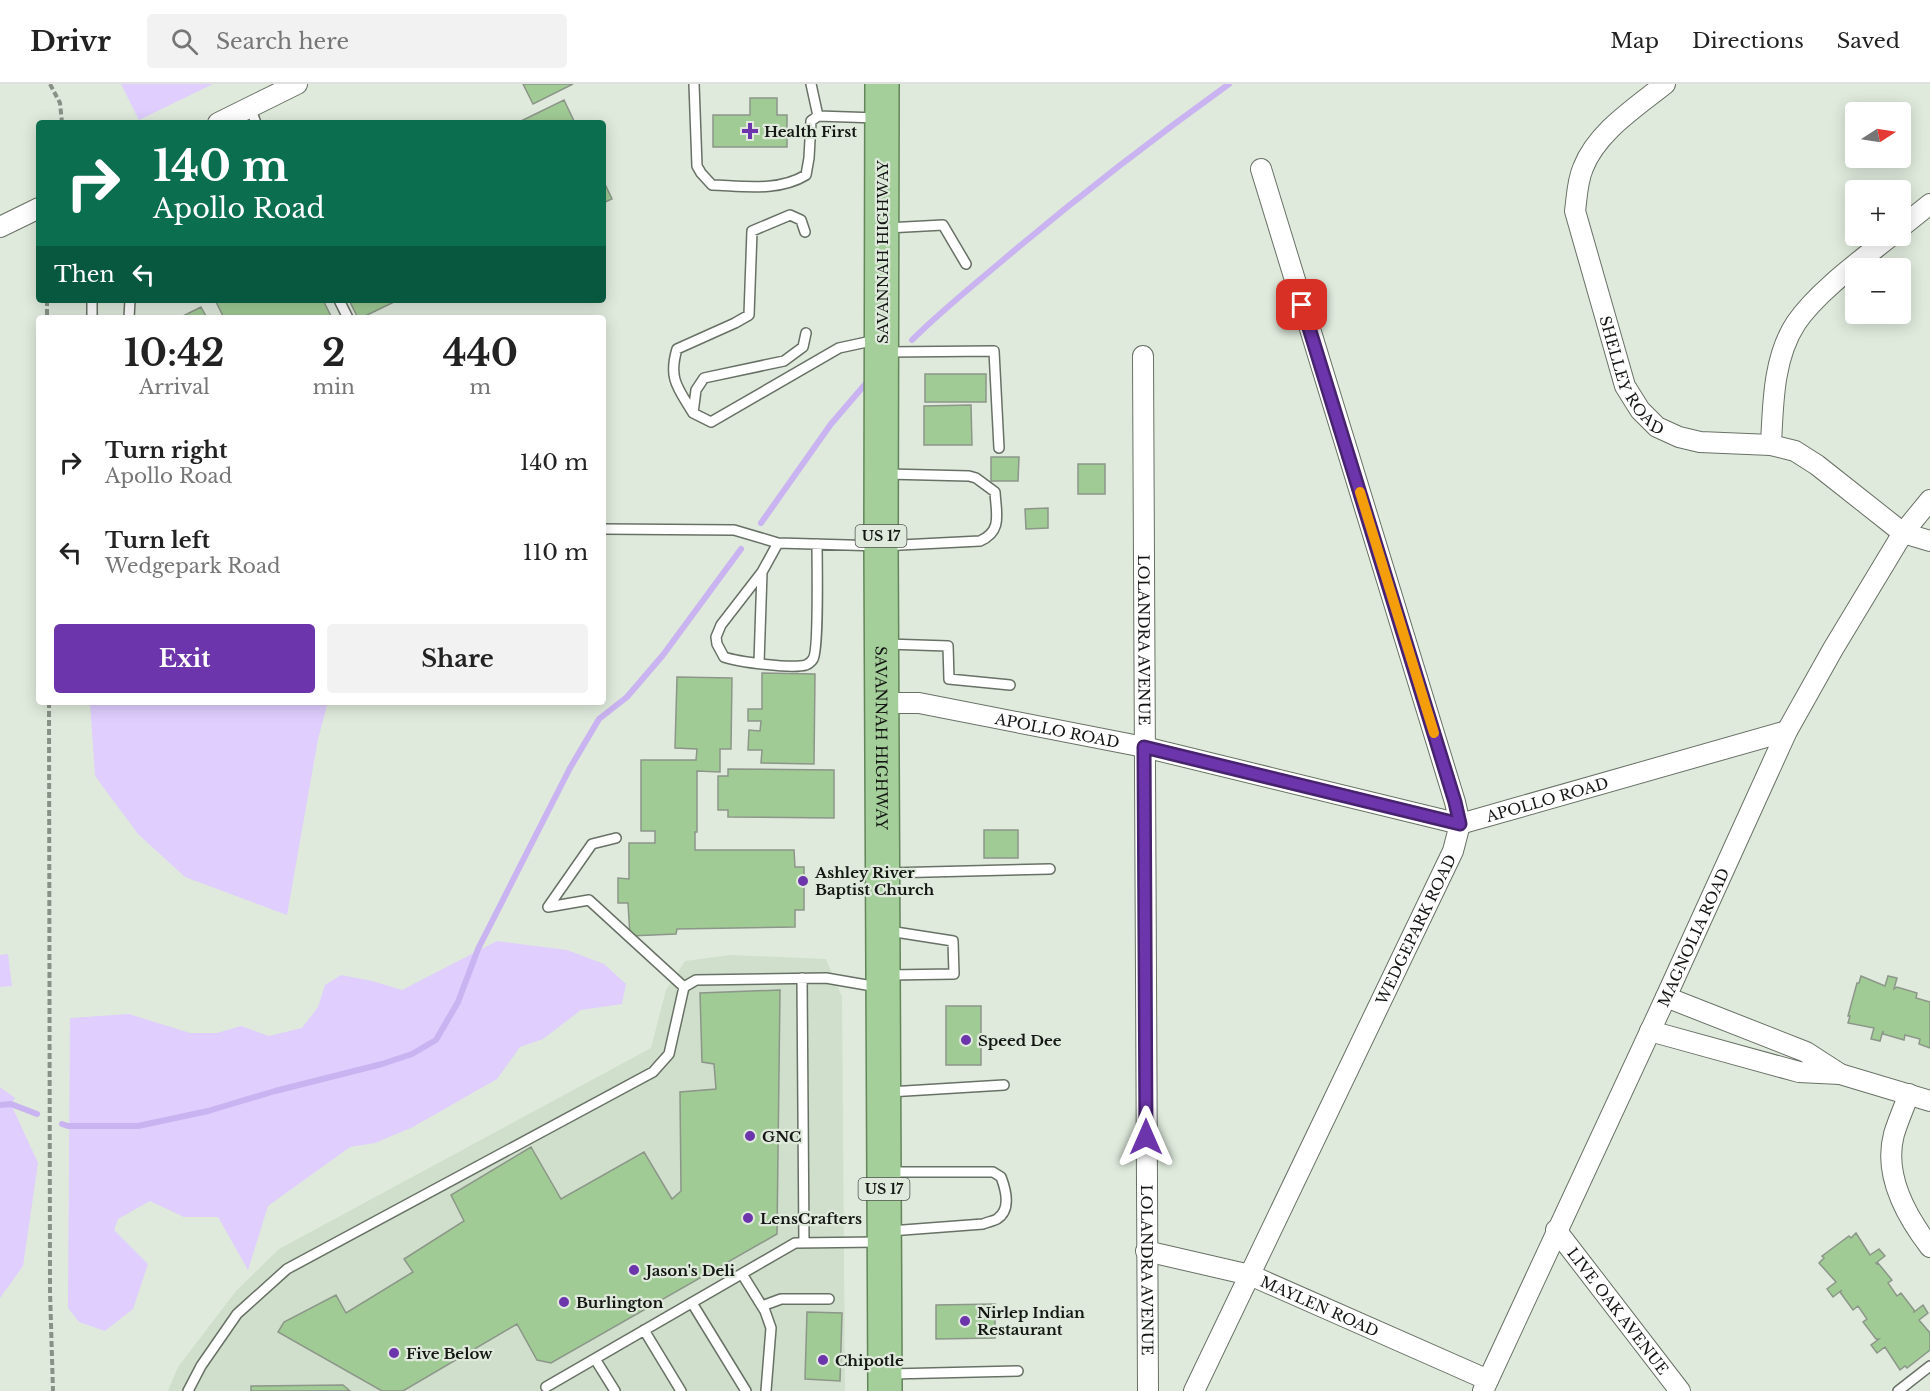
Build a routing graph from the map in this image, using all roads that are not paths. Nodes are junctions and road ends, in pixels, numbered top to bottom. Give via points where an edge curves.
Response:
1 (297, 84) edge
2 (694, 84) edge
3 (811, 84) edge
4 (882, 84) edge
5 (1665, 84) edge
6 (253, 115) edge
7 (818, 116) junction
8 (882, 118) junction
9 (231, 120) edge
10 (1261, 169) dead end
11 (1930, 204) edge
12 (36, 209) edge
13 (1911, 219) edge
14 (0, 227) edge
15 (882, 229) junction
16 (805, 232) dead end
17 (1879, 246) edge
18 (966, 264) dead end
19 (806, 333) dead end
20 (882, 345) junction
21 (1143, 356) dead end
22 (693, 413) junction
23 (1771, 445) junction
24 (999, 448) dead end
25 (881, 474) junction
26 (1930, 500) edge
27 (606, 529) edge
28 (1903, 533) junction
29 (1930, 541) edge
30 (778, 543) junction
31 (817, 544) junction
32 (881, 546) junction
33 (762, 572) junction
34 (882, 644) junction
35 (759, 663) junction
36 (1010, 685) dead end
37 (883, 703) junction
38 (1787, 731) junction
39 (1144, 747) junction
40 (1460, 824) junction
41 (616, 838) dead end
42 (1050, 869) dead end
43 (883, 873) junction
44 (883, 931) junction
45 (802, 978) junction
46 (883, 981) junction
47 (684, 987) junction
48 (1666, 997) junction
49 (1748, 1029) junction
50 (1650, 1031) junction
51 (1739, 1056) junction
52 (1840, 1074) junction
53 (1004, 1085) dead end
54 (884, 1092) junction
55 (1909, 1094) junction
56 (1930, 1101) edge
57 (884, 1172) junction
58 (1556, 1230) junction
59 (884, 1237) junction
60 (804, 1243) junction
61 (1930, 1247) edge
62 (1146, 1251) junction
63 (742, 1274) junction
64 (1250, 1275) junction
65 (829, 1299) dead end
66 (692, 1303) junction
67 (762, 1306) junction
68 (644, 1330) junction
69 (596, 1359) junction
70 (1930, 1366) edge
71 (1018, 1371) dead end
72 (885, 1383) edge
73 (1485, 1386) edge
74 (546, 1387) dead end
75 (188, 1391) edge
76 (615, 1391) edge
77 (681, 1391) edge
78 (746, 1391) edge
79 (766, 1391) edge
80 (1148, 1391) edge
81 (1194, 1391) edge
82 (1680, 1391) edge
83 (1898, 1391) edge

1 - 6 street
2 - 7 lane via 697,166 712,185 774,186 806,175 811,121
3 - 7 lane
4 - 8 highway, SAVANNAH HIGHWAY / US 17
5 - 23 street, SHELLEY ROAD via 1598,142 1578,185 1575,211 1625,386 1657,427 1679,437 1700,442
6 - 9 street
7 - 8 lane
8 - 15 highway, SAVANNAH HIGHWAY / US 17
10 - 40 street, WEDGEPARK ROAD
11 - 13 street
12 - 14 street
15 - 18 lane via 943,225
15 - 20 highway, SAVANNAH HIGHWAY / US 17
16 - 22 lane via 801,220 790,215 752,231 749,315 677,349 674,383
17 - 23 street via 1817,300 1796,324 1779,369
19 - 22 lane via 803,347 784,361 704,378 696,390
20 - 22 lane via 839,348 711,422
20 - 24 lane via 994,351
20 - 25 highway, SAVANNAH HIGHWAY / US 17
21 - 39 street, LOLANDRA AVENUE
23 - 28 street, SHELLEY ROAD via 1795,451 1816,465
25 - 32 highway, SAVANNAH HIGHWAY / US 17
25 - 32 lane via 976,478 995,492 997,527 980,541
26 - 28 street, MAGNOLIA ROAD
27 - 30 lane via 734,530
28 - 29 street
28 - 38 street, MAGNOLIA ROAD
30 - 31 lane
30 - 33 lane
31 - 32 lane
31 - 35 lane via 815,655 806,664
32 - 34 highway, SAVANNAH HIGHWAY / US 17
33 - 35 lane
33 - 35 lane via 716,637 724,657
34 - 36 lane via 948,646 949,679
34 - 37 highway, SAVANNAH HIGHWAY / US 17
37 - 39 street, APOLLO ROAD via 919,703
37 - 43 highway, SAVANNAH HIGHWAY / US 17
38 - 40 street, APOLLO ROAD
38 - 48 street, MAGNOLIA ROAD
39 - 40 street, APOLLO ROAD
39 - 62 street, LOLANDRA AVENUE
40 - 64 street, WEDGEPARK ROAD via 1453,851
41 - 47 lane via 592,844 548,907 589,900
42 - 43 lane
43 - 44 highway, SAVANNAH HIGHWAY / US 17
44 - 46 highway, SAVANNAH HIGHWAY / US 17
44 - 46 lane via 954,941 954,974
45 - 46 lane
45 - 47 lane via 696,980
45 - 60 lane
46 - 54 highway, SAVANNAH HIGHWAY / US 17
47 - 75 lane via 669,1054 653,1072 287,1269 237,1314
48 - 49 street
48 - 50 street, MAGNOLIA ROAD
49 - 51 street
49 - 52 street via 1806,1052
50 - 51 street
50 - 58 street, MAGNOLIA ROAD
51 - 52 street via 1799,1072
52 - 55 street
53 - 54 lane
54 - 57 highway, SAVANNAH HIGHWAY / US 17
55 - 56 street
55 - 61 street via 1894,1136 1893,1173 1913,1224
57 - 59 highway, SAVANNAH HIGHWAY / US 17
57 - 59 lane via 993,1172 1001,1177 1006,1209 997,1219 983,1224
58 - 73 street, MAGNOLIA ROAD
58 - 82 street, LIVE OAK AVENUE
59 - 60 lane
59 - 72 highway, SAVANNAH HIGHWAY / US 17
60 - 63 lane via 795,1243
62 - 64 street, MAYLEN ROAD
62 - 80 street, LOLANDRA AVENUE
63 - 66 lane
63 - 67 lane
64 - 73 street, MAYLEN ROAD
64 - 81 street, WEDGEPARK ROAD
65 - 67 lane via 781,1299
66 - 68 lane
66 - 78 lane
67 - 79 lane via 771,1328
68 - 69 lane
68 - 77 lane
69 - 74 lane
69 - 76 lane
70 - 83 lane
71 - 72 lane

